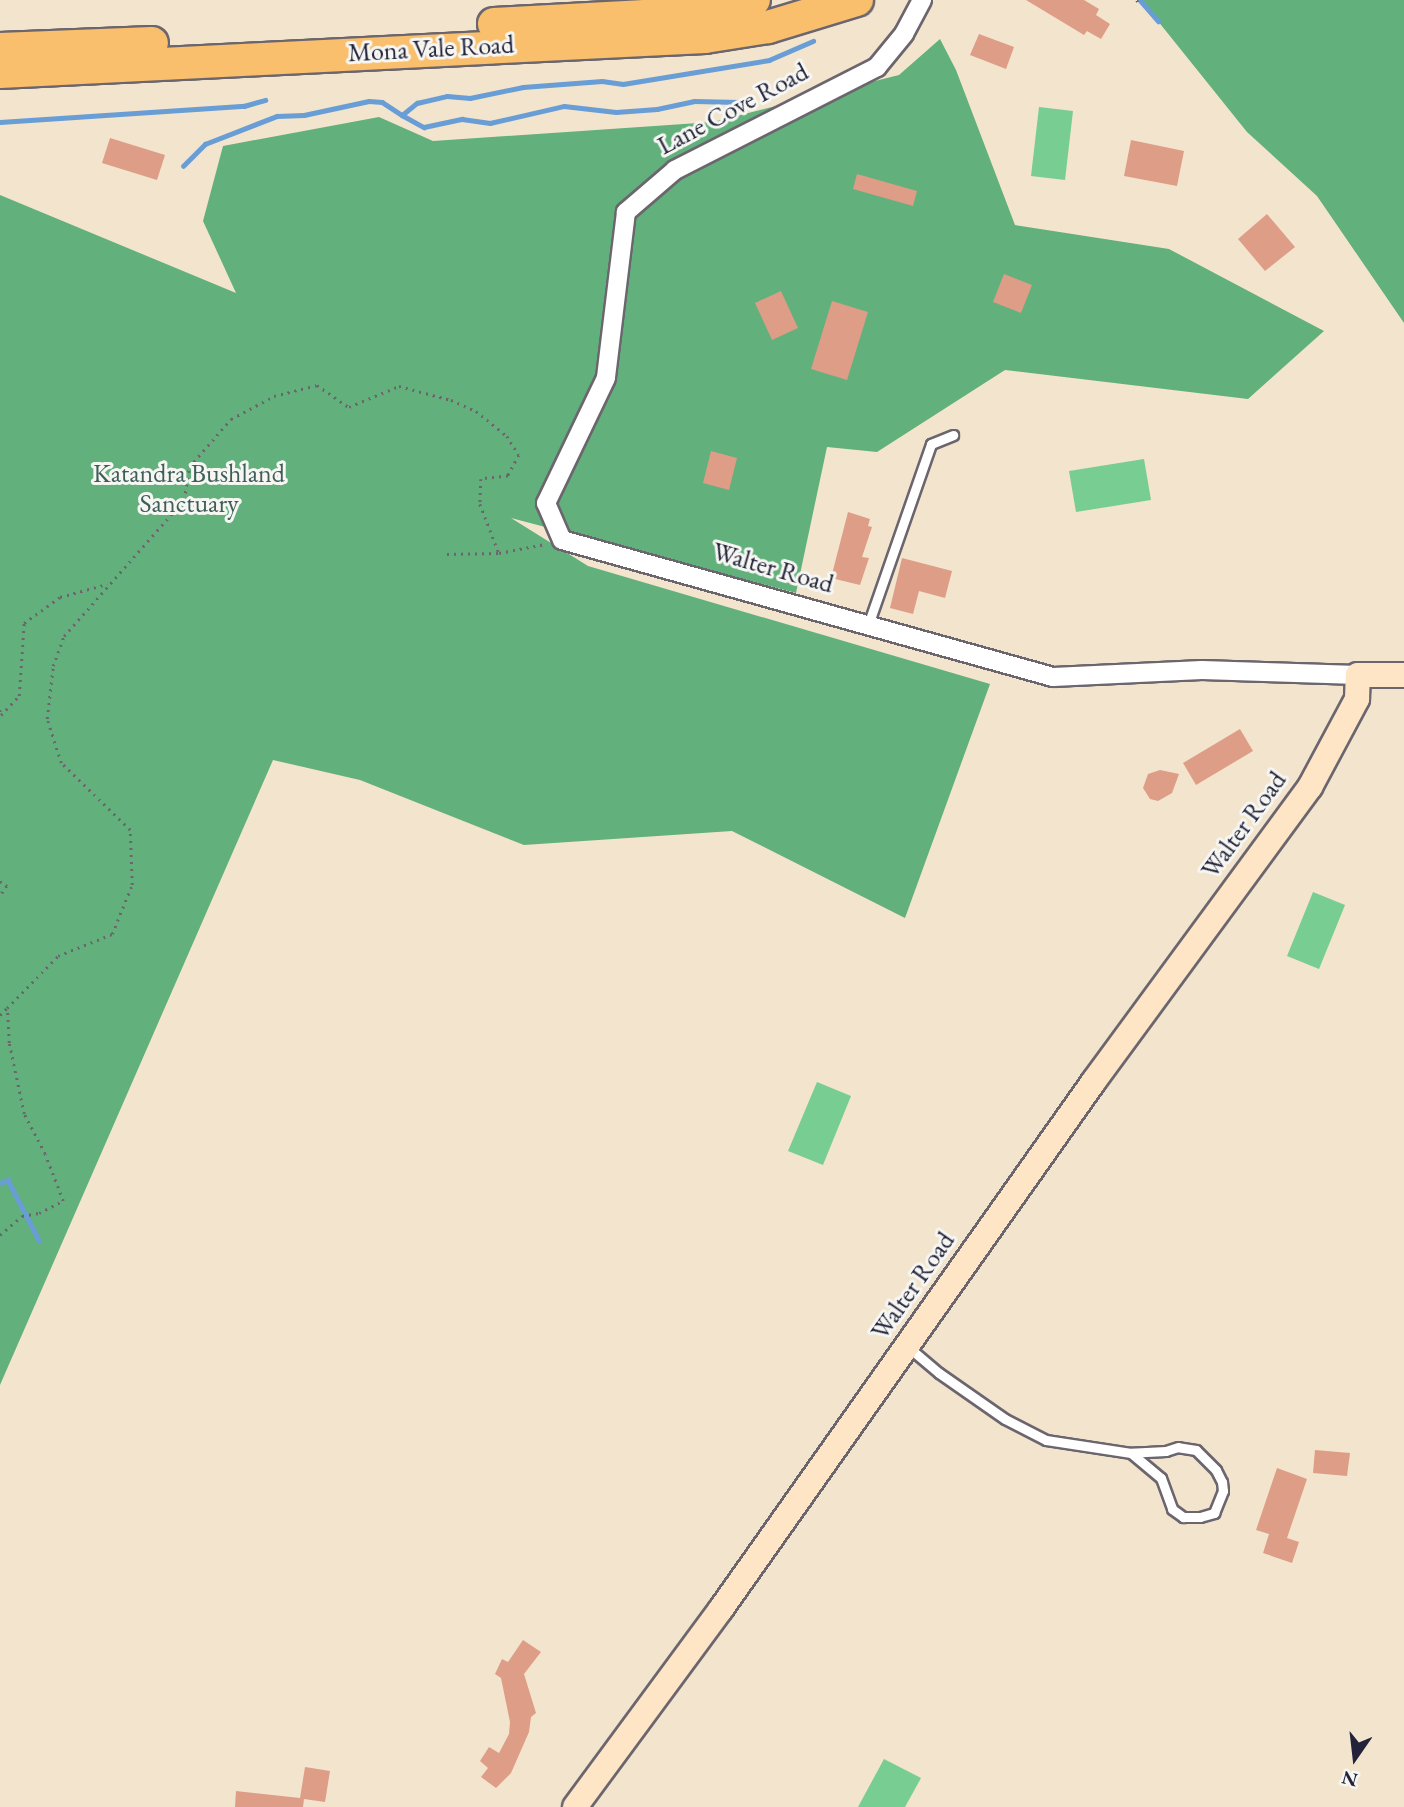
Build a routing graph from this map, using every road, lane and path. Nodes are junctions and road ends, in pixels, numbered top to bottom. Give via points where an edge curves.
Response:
1 (754, 0) edge
2 (858, 0) edge
3 (922, 0) edge
4 (0, 49) edge
5 (0, 72) edge
6 (459, 395) dead end
7 (458, 404) junction
8 (953, 435) dead end
9 (562, 540) junction
10 (499, 553) junction
11 (447, 554) dead end
12 (107, 584) junction
13 (869, 625) junction
14 (1358, 675) junction
15 (1404, 676) edge
16 (0, 710) edge
17 (0, 881) edge
18 (0, 896) edge
19 (7, 1008) junction
20 (0, 1015) edge
21 (0, 1236) edge
22 (907, 1346) junction
23 (1131, 1453) junction
24 (575, 1807) edge

1 - 4 highway, Mona Vale Road via 645,16
2 - 5 highway, Mona Vale Road via 768,27 705,37
3 - 9 street, Lane Cove Road via 904,34 877,67 675,170 626,212 606,378 546,503
6 - 7 path
7 - 10 path via 476,411 507,436 519,455 508,476 481,479 480,504
7 - 12 path via 399,386 349,407 317,385 274,396 230,419 206,446 189,467 184,500
8 - 13 lane via 931,444
9 - 10 path
9 - 13 street, Walter Road
10 - 11 path
12 - 16 path via 60,597 24,623 19,696 1,715
12 - 19 path via 64,636 53,666 47,719 61,763 130,830 132,885 112,934 58,956
13 - 14 street, Walter Road via 1054,677 1202,670
14 - 15 street
14 - 22 street, Walter Road via 1356,699 1310,787
17 - 18 path via 7,886
19 - 20 path
19 - 21 path via 9,1043 24,1114 63,1201 22,1216
22 - 23 lane via 1005,1419 1046,1440
22 - 24 street, Walter Road
23 - 23 lane via 1178,1447 1196,1450 1222,1482 1214,1513 1183,1517 1172,1509 1161,1478

